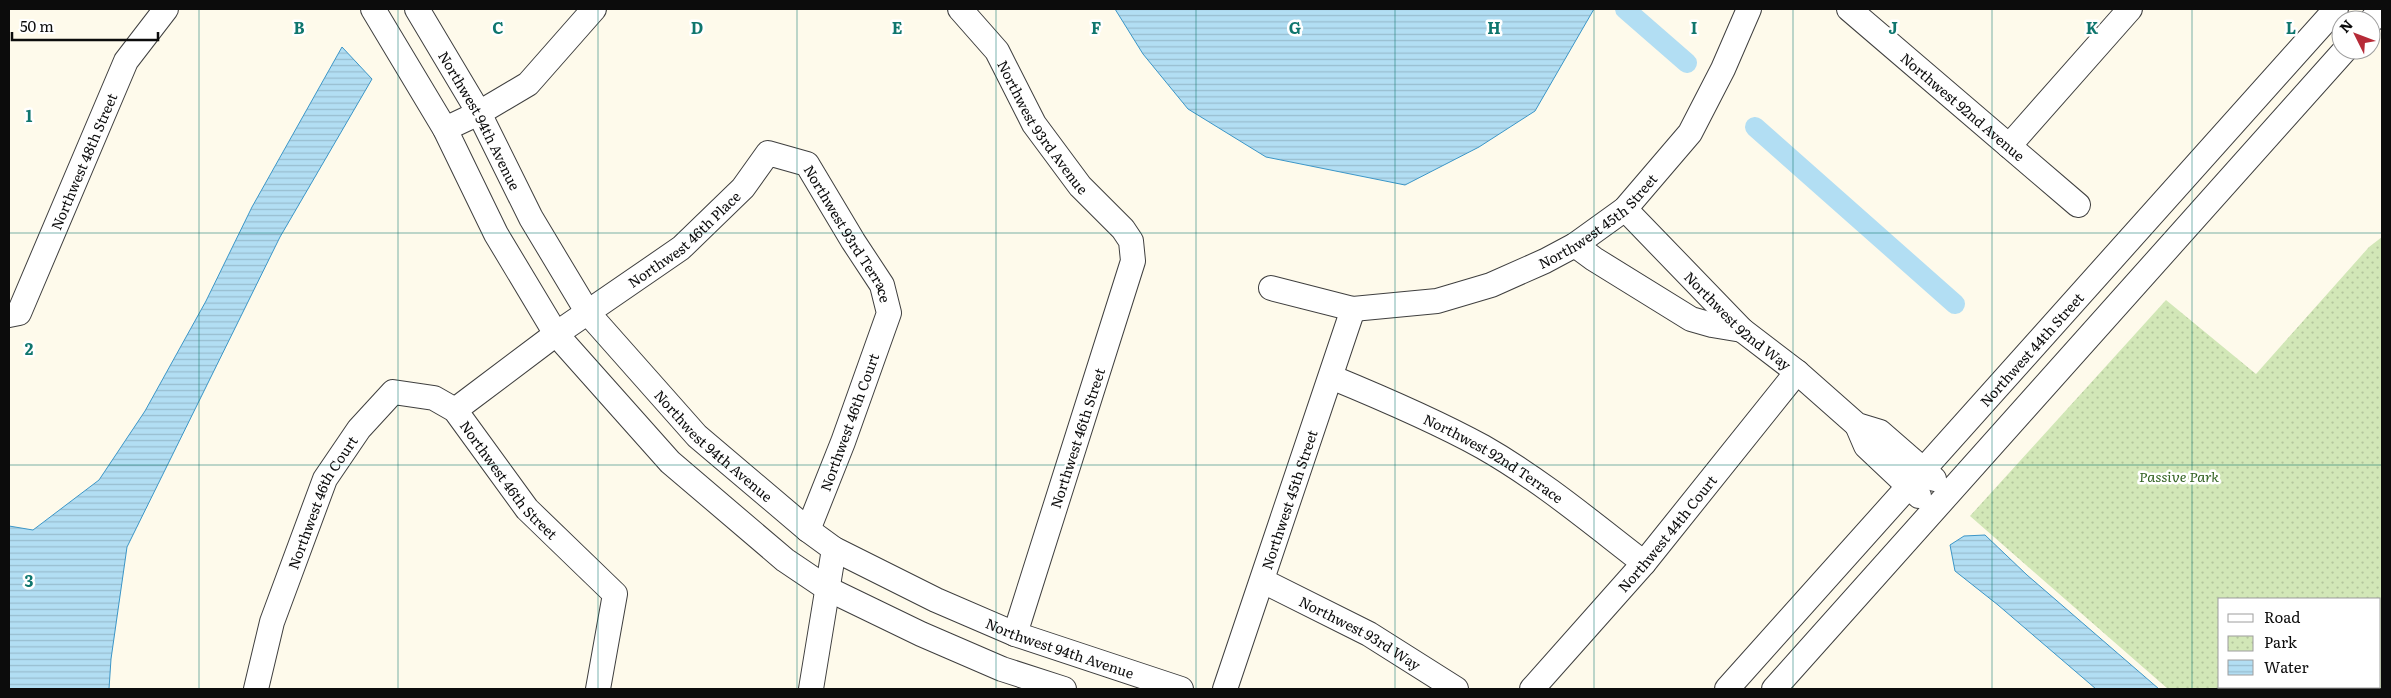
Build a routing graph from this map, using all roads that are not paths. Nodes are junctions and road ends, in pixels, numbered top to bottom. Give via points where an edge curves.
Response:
1 (166, 9) edge
2 (373, 9) edge
3 (417, 9) edge
4 (594, 9) edge
5 (960, 9) edge
6 (1749, 9) edge
7 (1849, 9) edge
8 (2130, 9) edge
9 (2336, 9) edge
10 (2336, 60) edge
11 (479, 113) junction
12 (445, 129) junction
13 (2009, 146) junction
14 (768, 153) joint
15 (2078, 205) dead end
16 (1625, 209) junction
17 (1132, 241) joint
18 (1575, 245) junction
19 (1271, 288) dead end
20 (1353, 309) junction
21 (588, 313) junction
22 (889, 313) joint
23 (9, 315) edge
24 (1742, 330) junction
25 (556, 334) junction
26 (1797, 372) junction
27 (1331, 377) junction
28 (455, 410) junction
29 (1916, 478) junction
30 (1942, 500) junction
31 (808, 530) junction
32 (834, 549) junction
33 (1644, 563) junction
34 (1263, 581) junction
35 (828, 589) junction
36 (1015, 634) junction
37 (256, 689) edge
38 (598, 689) edge
39 (811, 689) edge
40 (1064, 689) edge
41 (1181, 689) edge
42 (1225, 689) edge
43 (1456, 689) edge
44 (1532, 689) edge
45 (1727, 689) edge
46 (1774, 689) edge

1 - 23 street, Northwest 48th Street via 126,61 18,313
2 - 12 street
3 - 11 street, Northwest 94th Avenue
4 - 11 street via 528,84
5 - 17 street, Northwest 93rd Avenue via 997,52 1034,124 1080,186
6 - 16 street, Northwest 45th Street via 1723,69 1690,132
7 - 13 street, Northwest 92nd Avenue
8 - 13 street
9 - 29 street, Northwest 44th Street
10 - 30 street
11 - 12 street
11 - 21 street, Northwest 94th Avenue via 531,218
12 - 25 street via 496,234
13 - 15 street, Northwest 92nd Avenue
14 - 21 street, Northwest 46th Place via 744,188 681,248
14 - 22 street, Northwest 93rd Terrace via 807,164 882,285
16 - 18 street, Northwest 45th Street
16 - 24 street, Northwest 92nd Way
17 - 36 street, Northwest 46th Street via 1133,261
18 - 20 street, Northwest 45th Street via 1545,262 1438,301
18 - 24 street via 1691,319
19 - 20 street, Northwest 45th Street
20 - 27 street, Northwest 45th Street
21 - 25 street, Northwest 46th Street
21 - 31 street, Northwest 94th Avenue via 697,436
22 - 31 street, Northwest 46th Court
24 - 26 street, Northwest 92nd Way
25 - 28 street, Northwest 46th Street
25 - 35 street via 670,462 785,560
26 - 29 street, Northwest 92nd Way via 1857,425 1880,432
26 - 33 street, Northwest 44th Court
27 - 33 street, Northwest 92nd Terrace via 1403,407 1484,448 1556,495
27 - 34 street, Northwest 45th Street
28 - 37 street, Northwest 46th Court via 434,398 393,392 359,430 325,479 272,622
28 - 38 street, Northwest 46th Street via 527,509 615,594
29 - 30 street, Northwest 92nd Way
29 - 45 street, Northwest 44th Street
30 - 46 street
31 - 32 street, Northwest 94th Avenue
32 - 35 street
32 - 36 street, Northwest 94th Avenue via 936,600
33 - 44 street, Northwest 44th Court
34 - 42 street, Northwest 45th Street
34 - 43 street, Northwest 93rd Way via 1369,634
35 - 39 street
35 - 40 street via 966,654
36 - 41 street, Northwest 94th Avenue

